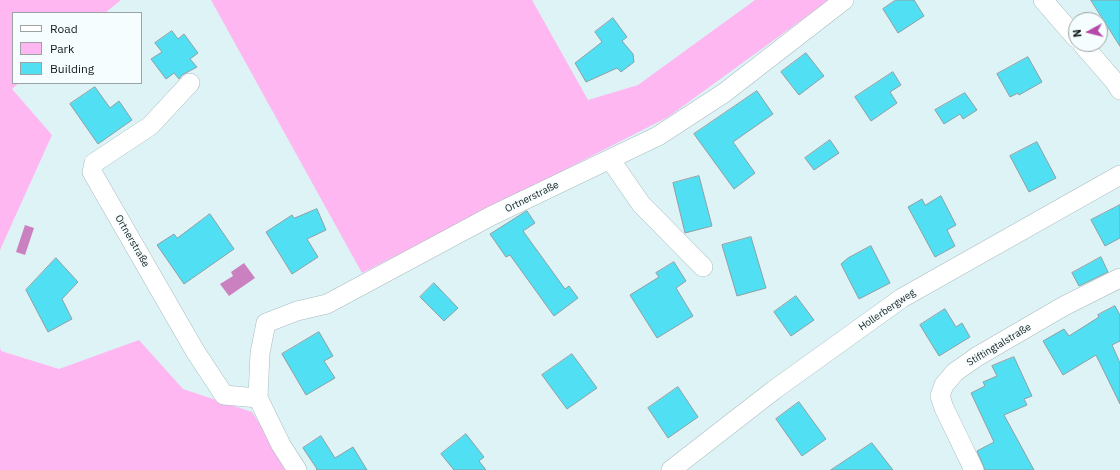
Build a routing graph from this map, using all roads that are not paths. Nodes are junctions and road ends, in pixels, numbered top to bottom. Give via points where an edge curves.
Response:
1 (844, 0) edge
2 (1043, 0) edge
3 (1068, 29) edge
4 (1089, 52) edge
5 (190, 83) dead end
6 (1120, 90) edge
7 (610, 159) junction
8 (1120, 175) edge
9 (703, 267) dead end
10 (1120, 278) edge
11 (258, 398) junction
12 (297, 470) edge
13 (671, 470) edge
14 (974, 470) edge

1 - 7 street, Ortnerstraße via 724,94 658,136
2 - 3 street
4 - 6 street
5 - 11 street, Ortnerstraße via 150,126 94,163 92,172 195,351 224,395
7 - 9 street via 641,204
7 - 11 street, Ortnerstraße via 491,216 327,304 297,311 266,323 260,353
8 - 13 street, Hollerbergweg via 902,298 774,390
10 - 14 street, Stiftingtalstraße via 1064,306 978,356 955,372 944,385 940,396 944,408
11 - 12 street, Ortnerstraße via 281,445

